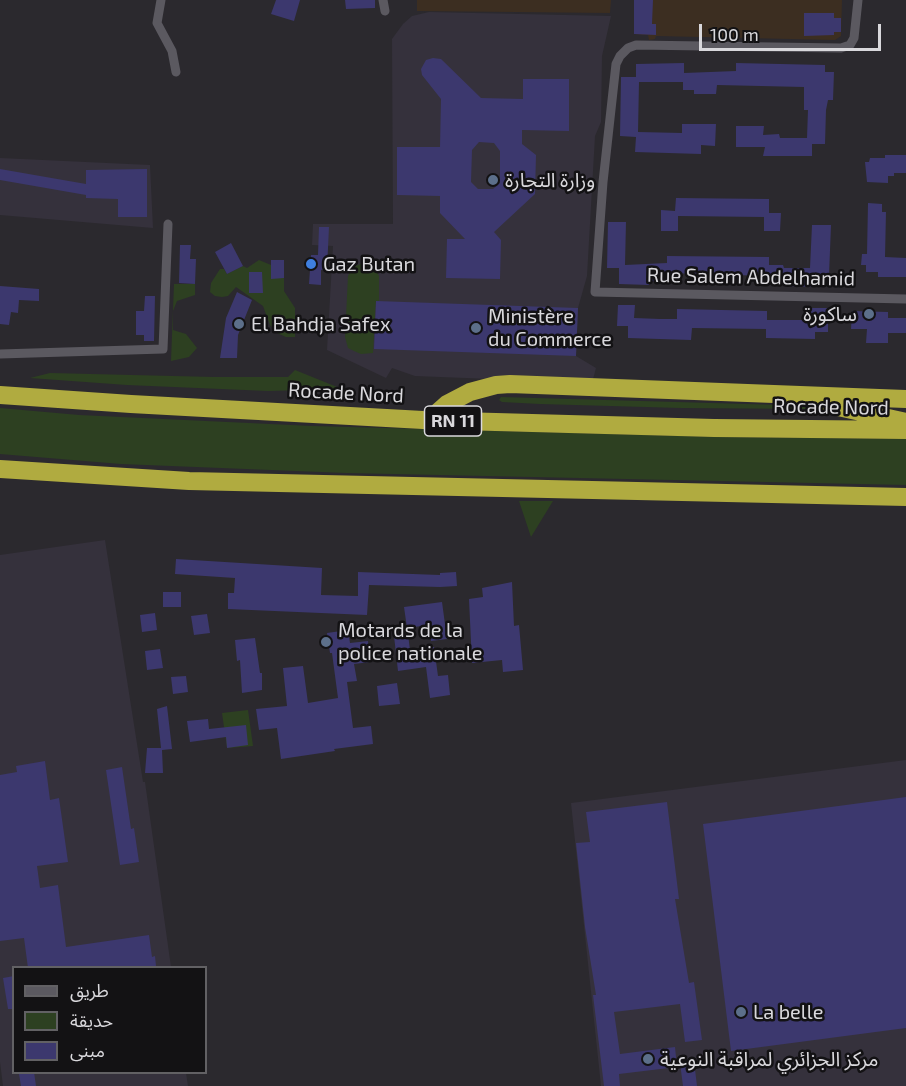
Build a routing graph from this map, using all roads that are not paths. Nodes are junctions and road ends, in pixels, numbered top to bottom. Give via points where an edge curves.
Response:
1 (161, 0) edge
2 (383, 0) edge
3 (858, 0) edge
4 (385, 12) dead end
5 (176, 72) dead end
6 (168, 224) dead end
7 (906, 299) edge
8 (0, 354) edge
9 (0, 395) edge
10 (804, 396) junction
11 (906, 399) edge
12 (429, 420) junction
13 (906, 422) edge
14 (906, 430) edge
15 (0, 469) edge
16 (906, 496) edge

1 - 5 street via 157,23 172,51
2 - 4 street
3 - 7 street, Rue Salem Abdelhamid via 854,38 850,45 841,48 636,45 620,56 603,182 595,292
6 - 8 street via 163,350
9 - 12 highway, Rocade Nord / RN 11
10 - 11 highway
10 - 12 highway via 510,384 470,392
10 - 13 highway
12 - 14 highway, Rocade Nord / RN 11
15 - 16 highway via 189,481

